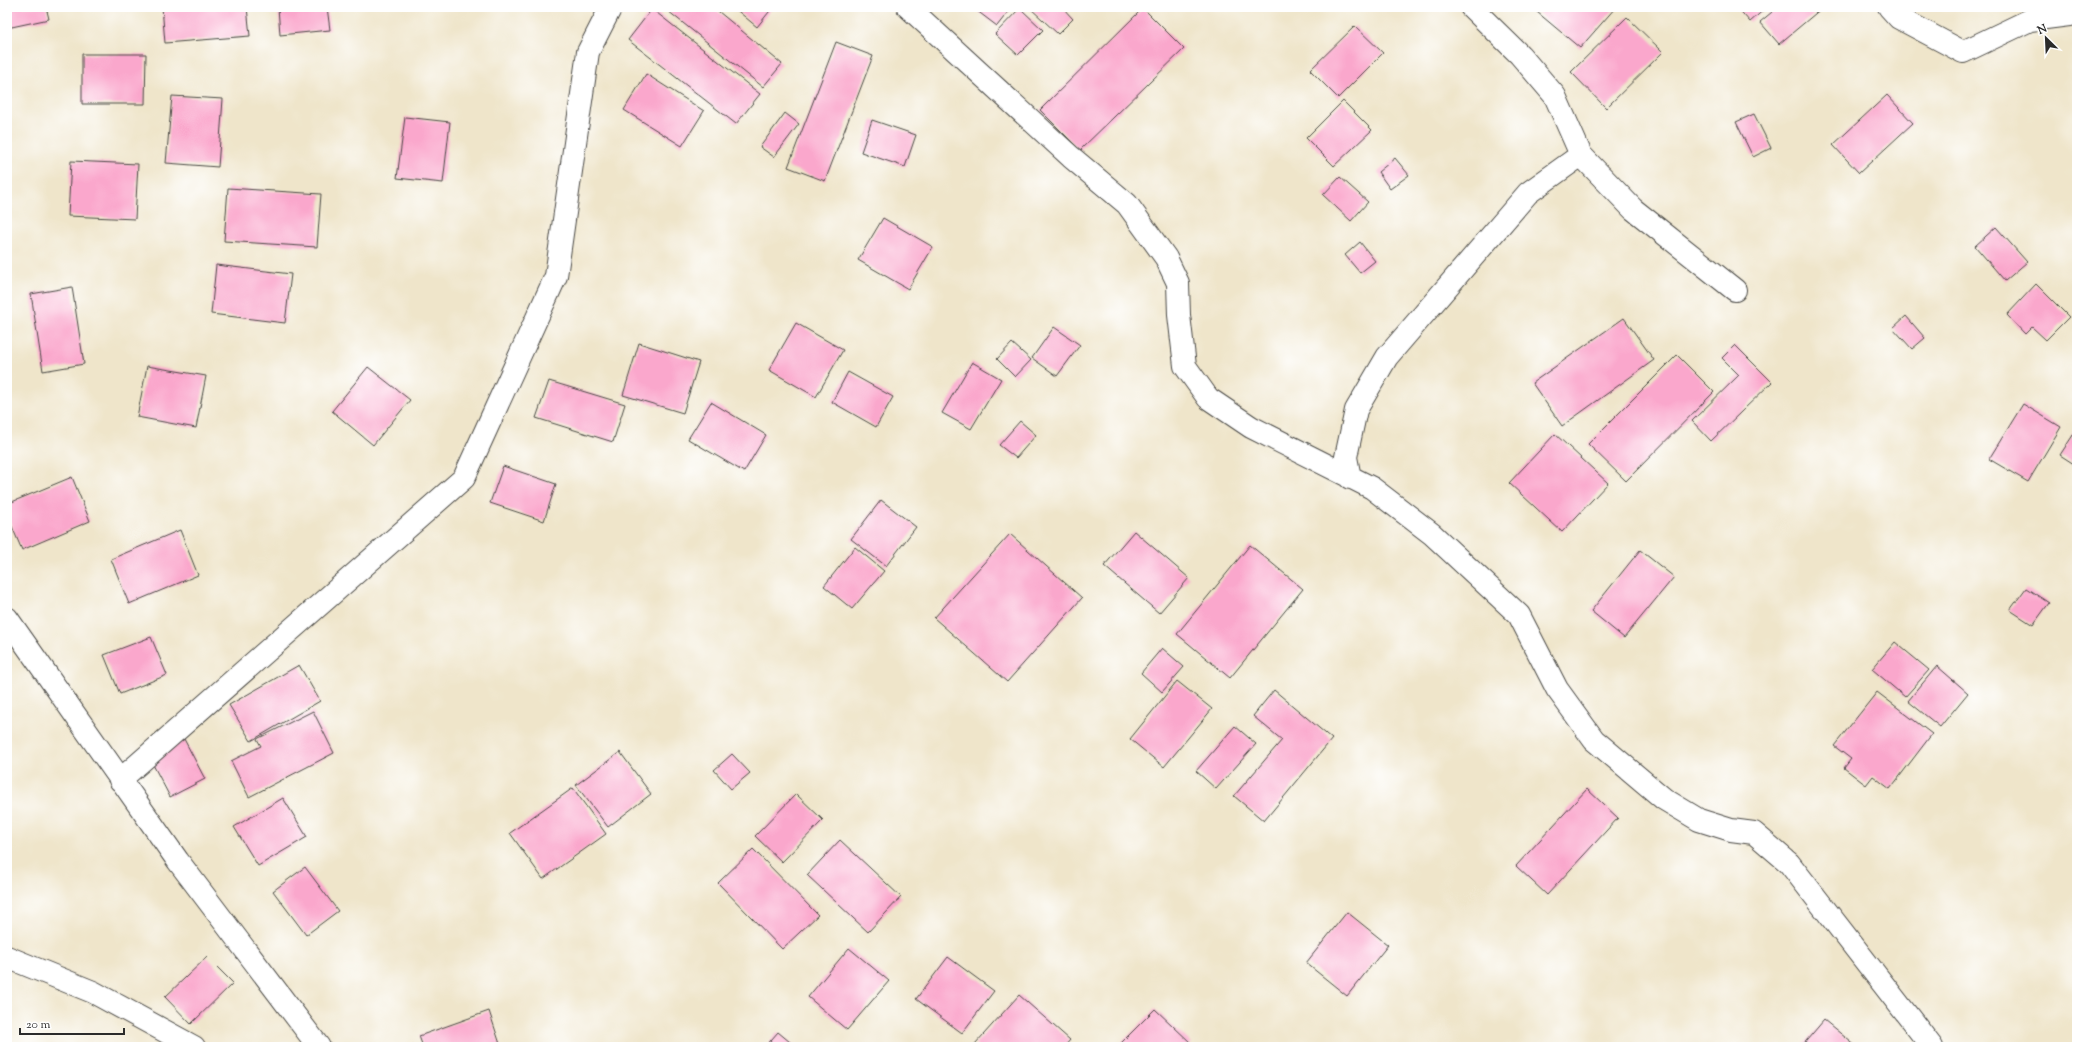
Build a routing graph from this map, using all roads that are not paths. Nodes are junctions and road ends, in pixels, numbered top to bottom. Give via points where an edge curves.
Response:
1 (611, 7) edge
2 (908, 7) edge
3 (1471, 7) edge
4 (1889, 7) edge
5 (2077, 14) edge
6 (1581, 155) junction
7 (1735, 290) dead end
8 (1350, 478) junction
9 (7, 618) edge
10 (120, 780) junction
11 (7, 957) edge
12 (194, 1047) edge
13 (319, 1047) edge
14 (1932, 1047) edge

1 - 10 street via 588,52 556,276 464,478
2 - 8 street via 1126,204 1166,258 1178,283 1185,366 1208,398 1251,427
3 - 6 street via 1520,54 1555,96
4 - 5 street via 1899,18 1963,52 2030,20
6 - 7 street via 1632,209
6 - 8 street via 1528,193 1388,357 1356,410 1346,457
8 - 14 street via 1372,488 1432,534 1519,615 1557,689 1594,740 1664,799 1698,820 1731,830 1754,833 1789,863
9 - 10 street
10 - 13 street via 191,879
11 - 12 street via 93,992

